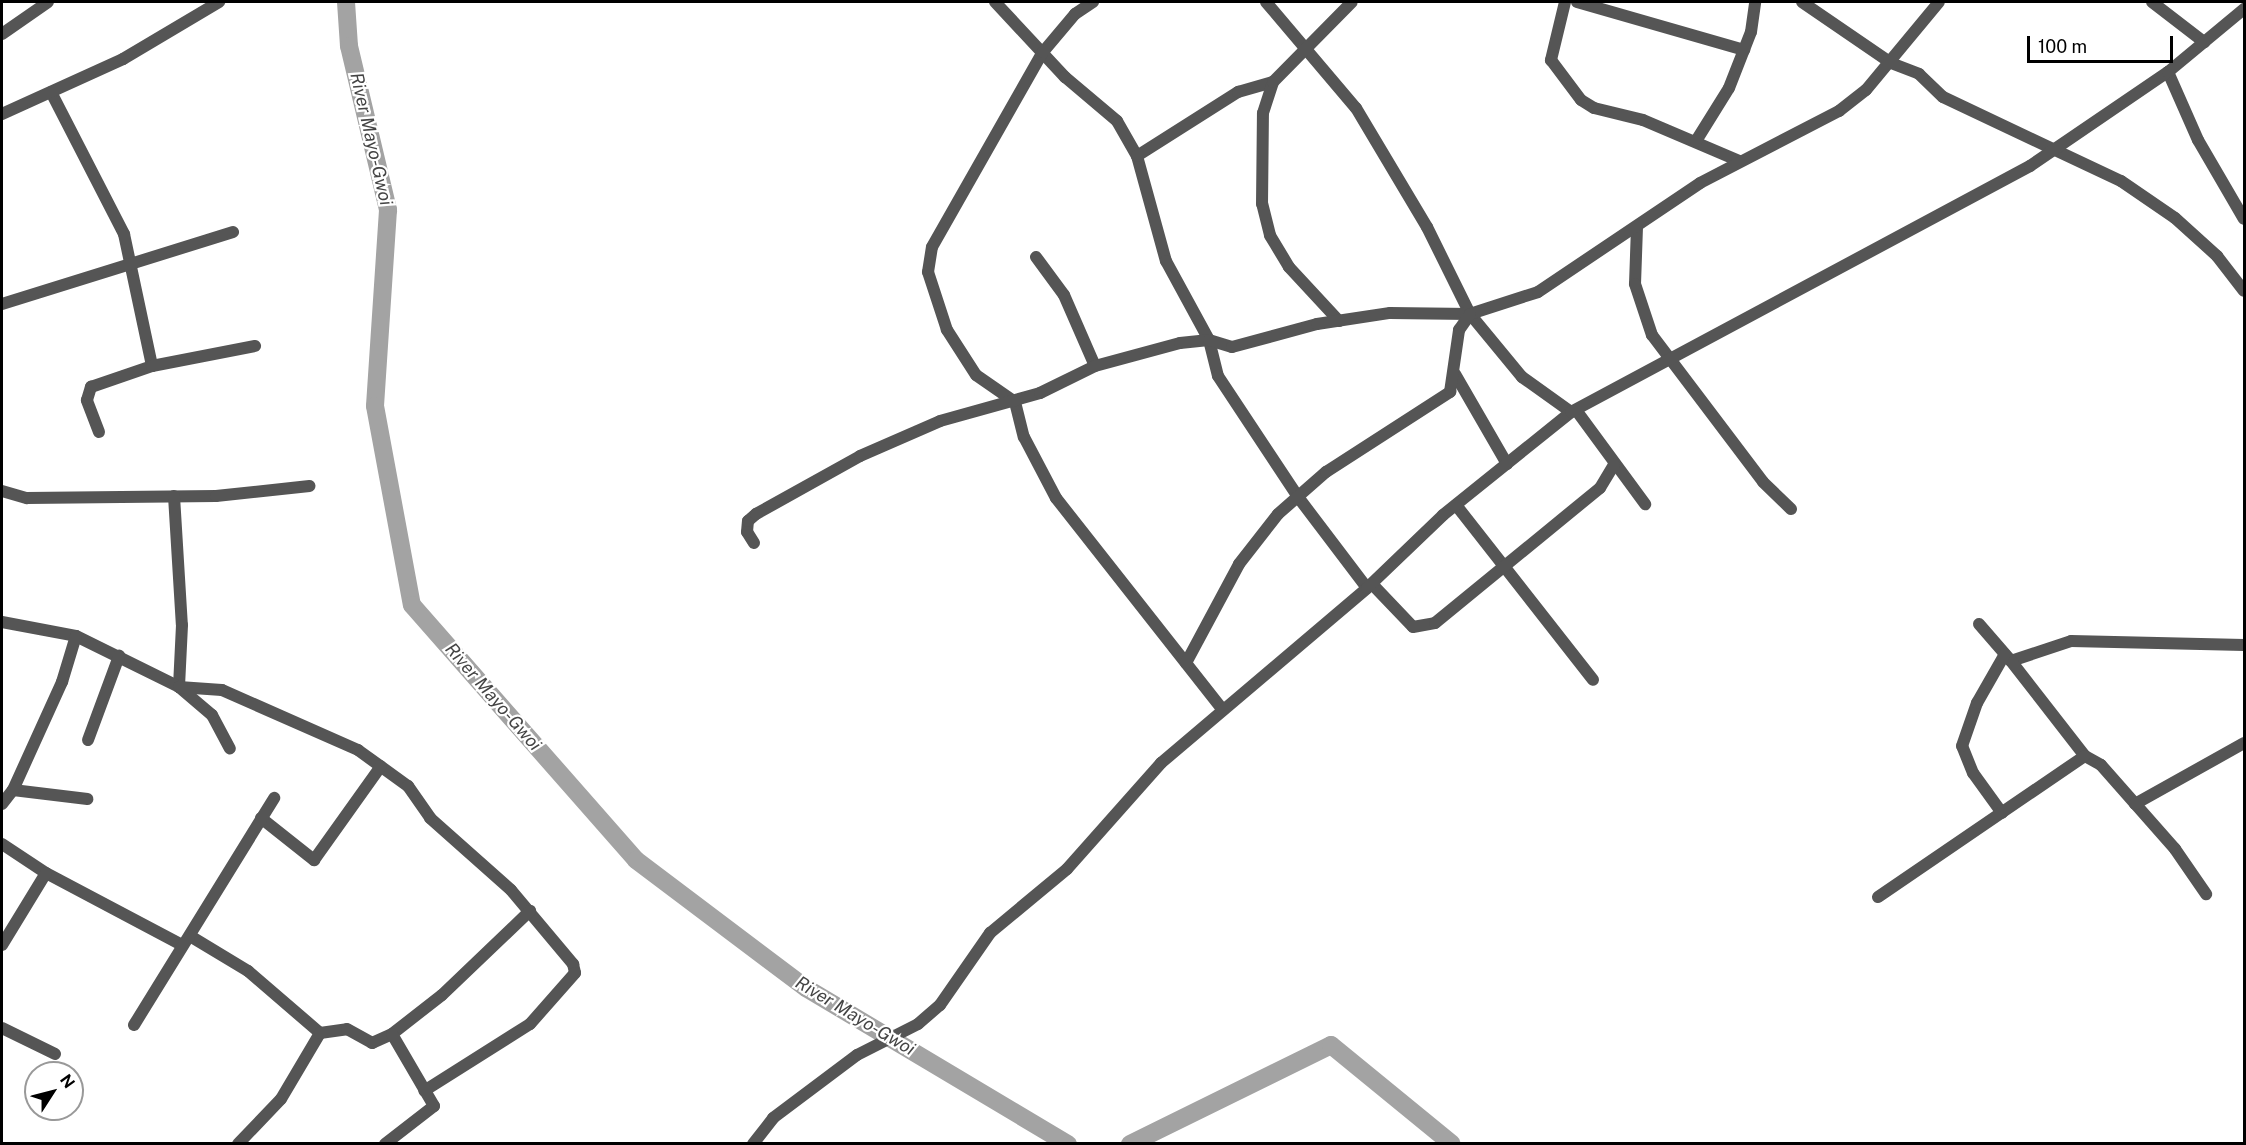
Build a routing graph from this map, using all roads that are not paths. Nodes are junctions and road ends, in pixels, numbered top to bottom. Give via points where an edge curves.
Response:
1 (48, 2) edge
2 (219, 2) edge
3 (995, 2) edge
4 (1094, 2) edge
5 (1266, 2) edge
6 (1352, 2) edge
7 (1564, 2) edge
8 (1578, 2) edge
9 (1755, 2) edge
10 (1802, 2) edge
11 (1939, 2) edge
12 (2152, 2) edge
13 (2244, 9) edge
14 (2, 34) edge
15 (2204, 42) junction
16 (1307, 46) junction
17 (1744, 50) junction
18 (1043, 52) junction
19 (1891, 63) junction
20 (2168, 72) junction
21 (1273, 82) junction
22 (51, 92) junction
23 (2, 114) edge
24 (1696, 141) junction
25 (2057, 148) junction
26 (1137, 156) junction
27 (1739, 161) junction
28 (2243, 215) edge
29 (1637, 227) junction
30 (233, 232) dead end
31 (1036, 257) dead end
32 (134, 263) junction
33 (2244, 291) edge
34 (2, 304) edge
35 (1470, 314) junction
36 (1339, 321) junction
37 (1209, 340) junction
38 (255, 346) dead end
39 (1668, 358) junction
40 (152, 366) junction
41 (1095, 366) junction
42 (1454, 373) junction
43 (1015, 402) junction
44 (1573, 411) junction
45 (99, 432) dead end
46 (1507, 464) junction
47 (1614, 465) junction
48 (309, 486) dead end
49 (2, 490) edge
50 (174, 496) junction
51 (1298, 497) junction
52 (1645, 504) dead end
53 (1456, 505) junction
54 (1791, 508) dead end
55 (754, 543) dead end
56 (1504, 566) junction
57 (1370, 586) junction
58 (2, 622) edge
59 (1979, 624) dead end
60 (76, 636) junction
61 (2244, 645) edge
62 (119, 656) junction
63 (2008, 658) junction
64 (1185, 663) junction
65 (1593, 680) dead end
66 (179, 687) junction
67 (1221, 708) junction
68 (88, 740) dead end
69 (2244, 744) edge
70 (230, 748) dead end
71 (2085, 756) junction
72 (381, 766) junction
73 (13, 790) junction
74 (274, 798) dead end
75 (87, 799) dead end
76 (2, 804) edge
77 (2135, 804) junction
78 (2002, 813) junction
79 (261, 818) junction
80 (2, 844) edge
81 (46, 873) junction
82 (2206, 894) dead end
83 (1878, 897) dead end
84 (530, 911) junction
85 (185, 940) junction
86 (2, 945) edge
87 (134, 1025) dead end
88 (2, 1028) edge
89 (320, 1033) junction
90 (392, 1034) junction
91 (55, 1054) dead end
92 (424, 1091) junction
93 (238, 1143) edge
94 (385, 1143) edge
95 (753, 1143) edge

1 - 14 street
2 - 22 street via 123,59
3 - 18 street
4 - 18 street via 1075,14
5 - 16 street
6 - 16 street
7 - 24 street via 1551,60 1581,100
8 - 17 street
9 - 17 street
10 - 19 street
11 - 19 street
12 - 15 street
13 - 15 street
15 - 20 street
16 - 21 street
16 - 35 street via 1384,153
17 - 24 street via 1730,88
18 - 26 street via 1117,120
18 - 43 street via 945,221 928,272 947,330 976,375
19 - 25 street via 1918,74 1943,97
19 - 27 street via 1839,111
20 - 25 street
20 - 28 street via 2198,140
21 - 26 street via 1238,92
21 - 36 street via 1263,113 1262,204 1270,235 1289,267
22 - 23 street
22 - 32 street via 108,197
24 - 27 street
25 - 33 street via 2121,181 2175,218 2217,256
25 - 39 street
26 - 37 street via 1166,261
27 - 29 street
29 - 35 street via 1538,292
29 - 39 street via 1633,254 1641,311
30 - 32 street
31 - 41 street via 1064,295
32 - 34 street
32 - 40 street
35 - 36 street via 1425,311
35 - 42 street via 1458,330
35 - 44 street via 1522,377
36 - 37 street via 1232,347
37 - 41 street via 1180,343
37 - 51 street via 1218,376
38 - 40 street
39 - 44 street
39 - 54 street via 1763,482
40 - 45 street via 91,387 87,400
41 - 43 street
42 - 46 street
42 - 51 street via 1450,392 1438,402 1326,472
43 - 55 street via 940,421 767,506 748,521 747,531
43 - 64 street via 1024,437 1056,498
44 - 46 street
44 - 47 street
46 - 53 street
47 - 52 street
47 - 56 street via 1600,488
48 - 50 street
49 - 50 street via 27,498
50 - 66 street via 182,625
51 - 57 street
51 - 64 street via 1239,564
53 - 56 street
53 - 57 street
56 - 57 street via 1422,629 1405,620
56 - 65 street
57 - 67 street
58 - 60 street
59 - 63 street
60 - 62 street
60 - 73 street via 62,682
61 - 63 street via 2071,642
62 - 66 street
62 - 68 street
63 - 71 street
63 - 78 street via 1977,703 1962,746 1973,773
64 - 67 street
66 - 70 street via 212,716
66 - 72 street via 222,690 243,698 358,750
67 - 95 street via 1137,787 1066,869 990,933 940,1005 918,1024 857,1055 773,1118
69 - 77 street
71 - 77 street via 2101,765
71 - 78 street
72 - 79 street via 314,860
72 - 84 street via 408,786 444,833 494,872
73 - 75 street
73 - 76 street
74 - 79 street
77 - 82 street via 2175,849
78 - 83 street
79 - 85 street
80 - 81 street
81 - 85 street
81 - 86 street
84 - 90 street via 442,995
84 - 92 street via 573,964 574,973 530,1024
85 - 87 street
85 - 89 street via 248,970
88 - 91 street
89 - 90 street via 347,1029 372,1042
89 - 93 street via 280,1099
90 - 92 street
92 - 94 street via 432,1110

